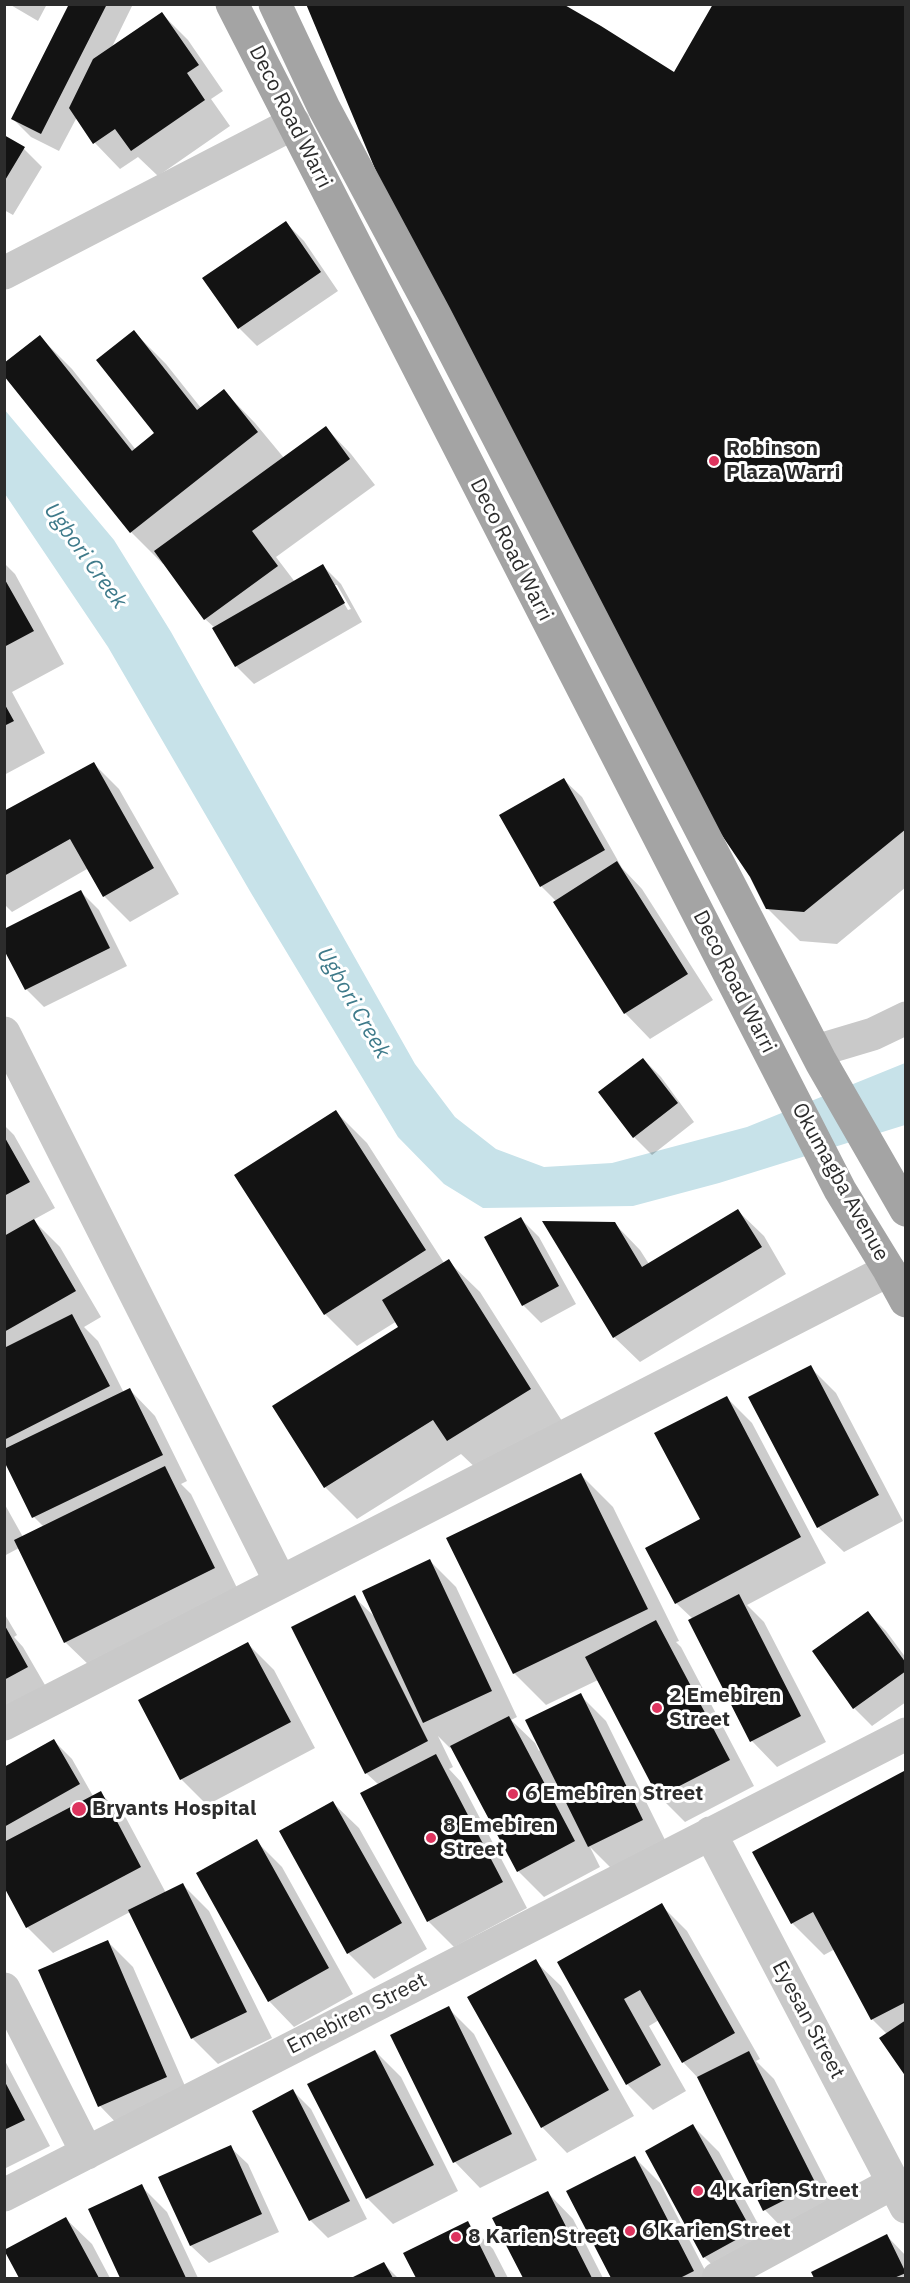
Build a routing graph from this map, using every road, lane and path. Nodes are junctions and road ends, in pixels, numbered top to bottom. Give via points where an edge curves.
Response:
1 (232, 4) edge
2 (275, 4) edge
3 (294, 123) junction
4 (10, 263) edge
5 (906, 1018) edge
6 (5, 1037) edge
7 (819, 1057) junction
8 (791, 1094) joint
9 (906, 1210) edge
10 (889, 1270) junction
11 (906, 1301) edge
12 (280, 1581) junction
13 (4, 1724) edge
14 (906, 1734) edge
15 (710, 1833) junction
16 (4, 1989) edge
17 (87, 2153) junction
18 (4, 2195) edge
19 (899, 2195) edge
20 (718, 2278) edge

1 - 3 main road, Deco Road Warri
2 - 7 main road, Deco Road Warri via 324,108
3 - 4 street
3 - 8 main road, Deco Road Warri
5 - 7 street
6 - 12 street
7 - 9 main road, Okumagba Avenue
8 - 10 main road, Okumagba Avenue via 840,1190
10 - 11 main road, Okumagba Avenue
10 - 12 street
12 - 13 street
14 - 15 street, Emebiren Street
15 - 17 street, Emebiren Street
15 - 19 street, Eyesan Street
16 - 17 street
17 - 18 street, Emebiren Street
19 - 20 street

